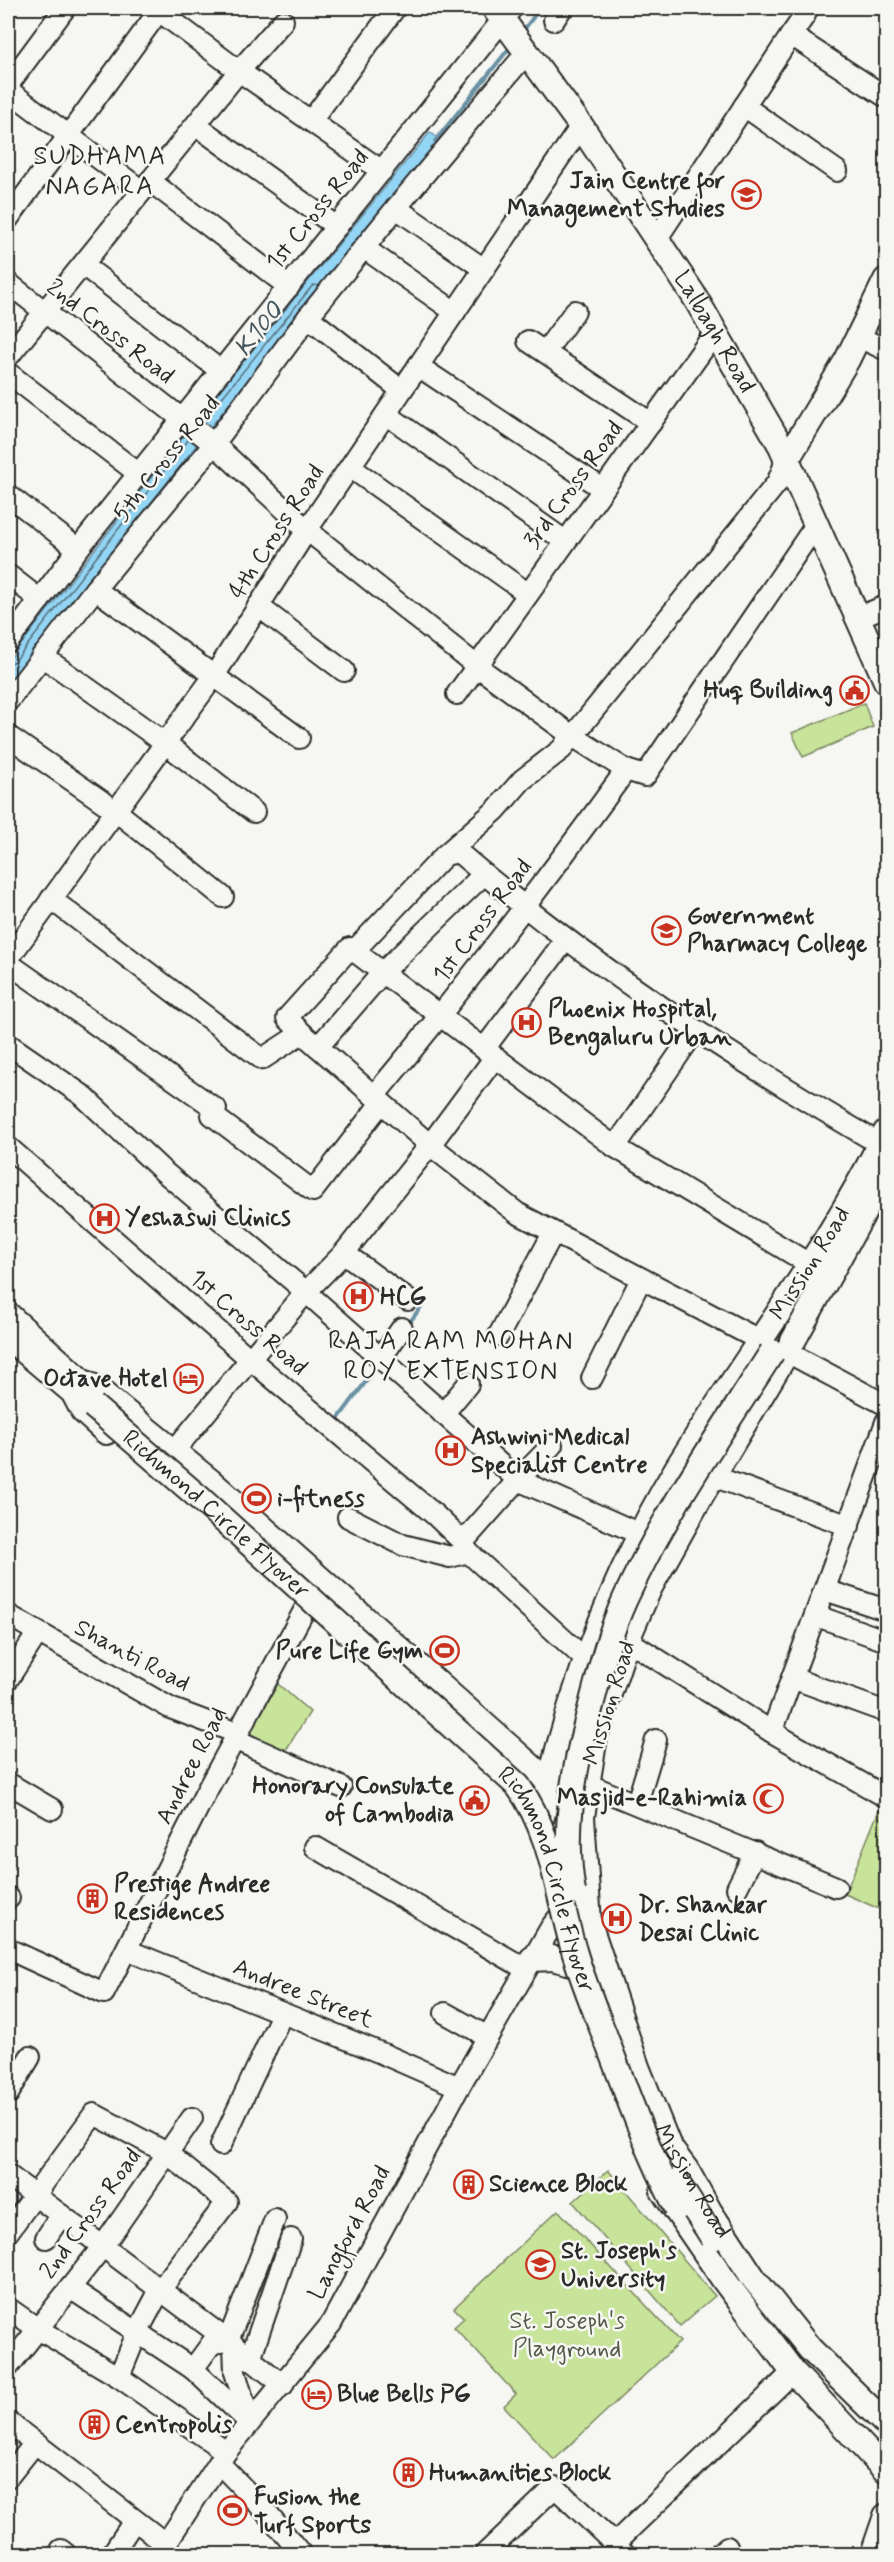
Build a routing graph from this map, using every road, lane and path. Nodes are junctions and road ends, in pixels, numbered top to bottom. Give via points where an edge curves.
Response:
1 (65, 8) edge
2 (159, 8) edge
3 (395, 8) edge
4 (807, 8) edge
5 (506, 16) edge
6 (283, 21) dead end
7 (791, 35) junction
8 (528, 51) junction
9 (239, 71) junction
10 (8, 85) edge
11 (8, 90) edge
12 (886, 97) edge
13 (744, 106) junction
14 (311, 121) junction
15 (196, 126) junction
16 (581, 126) junction
17 (69, 134) junction
18 (382, 171) junction
19 (837, 171) dead end
20 (146, 186) junction
21 (396, 208) junction
22 (8, 219) edge
23 (337, 227) junction
24 (656, 240) junction
25 (364, 248) junction
26 (83, 265) junction
27 (484, 269) junction
28 (886, 280) edge
29 (8, 283) edge
30 (289, 287) junction
31 (886, 308) edge
32 (575, 311) dead end
33 (44, 312) junction
34 (455, 312) junction
35 (308, 317) junction
36 (714, 334) junction
37 (528, 341) dead end
38 (872, 343) edge
39 (545, 352) junction
40 (8, 357) edge
41 (418, 366) junction
42 (221, 371) junction
43 (8, 373) edge
44 (401, 390) junction
45 (386, 414) junction
46 (186, 423) junction
47 (651, 423) junction
48 (212, 443) junction
49 (350, 467) junction
50 (790, 468) junction
51 (139, 474) junction
52 (603, 489) junction
53 (8, 495) edge
54 (815, 526) junction
55 (307, 531) junction
56 (565, 541) junction
57 (78, 549) junction
58 (8, 575) edge
59 (95, 589) junction
60 (527, 593) junction
61 (40, 600) junction
62 (258, 606) junction
63 (886, 606) edge
64 (856, 618) junction
65 (8, 642) edge
66 (42, 656) junction
67 (478, 667) junction
68 (344, 671) dead end
69 (214, 676) junction
70 (886, 681) edge
71 (457, 694) dead end
72 (8, 701) edge
73 (8, 736) edge
74 (572, 736) junction
75 (299, 738) dead end
76 (165, 743) junction
77 (626, 770) junction
78 (116, 811) junction
79 (254, 813) dead end
80 (446, 855) junction
81 (484, 874) junction
82 (223, 897) dead end
83 (51, 899) junction
84 (526, 909) junction
85 (566, 939) junction
86 (354, 951) junction
87 (8, 961) edge
88 (383, 972) junction
89 (441, 1017) junction
90 (696, 1031) junction
91 (302, 1033) junction
92 (8, 1044) edge
93 (318, 1047) junction
94 (490, 1053) junction
95 (377, 1100) junction
96 (883, 1138) edge
97 (430, 1145) junction
98 (8, 1147) edge
99 (615, 1147) junction
100 (886, 1172) edge
101 (553, 1233) junction
102 (344, 1252) junction
103 (811, 1265) junction
104 (641, 1279) junction
105 (306, 1292) junction
106 (408, 1300) dead end
107 (8, 1314) edge
108 (402, 1328) dead end
109 (800, 1329) joint
110 (500, 1335) dead end
111 (8, 1336) edge
112 (774, 1348) junction
113 (381, 1358) junction
114 (250, 1359) junction
115 (592, 1378) dead end
116 (468, 1384) dead end
117 (86, 1394) junction
118 (886, 1405) edge
119 (443, 1414) junction
120 (886, 1422) edge
121 (552, 1445) dead end
122 (174, 1451) junction
123 (713, 1476) junction
124 (518, 1480) junction
125 (348, 1517) dead end
126 (849, 1526) junction
127 (640, 1534) junction
128 (466, 1547) junction
129 (825, 1590) junction
130 (306, 1607) junction
131 (886, 1611) edge
132 (8, 1615) edge
133 (817, 1616) junction
134 (37, 1634) junction
135 (627, 1640) junction
136 (884, 1640) dead end
137 (586, 1660) junction
138 (792, 1678) junction
139 (8, 1679) edge
140 (886, 1712) edge
141 (772, 1732) junction
142 (235, 1736) junction
143 (656, 1740) dead end
144 (550, 1781) junction
145 (8, 1783) edge
146 (341, 1787) dead end
147 (886, 1797) edge
148 (584, 1802) junction
149 (637, 1803) junction
150 (52, 1809) dead end
151 (542, 1817) junction
152 (315, 1847) dead end
153 (755, 1852) junction
154 (569, 1868) junction
155 (587, 1884) junction
156 (836, 1887) dead end
157 (737, 1888) dead end
158 (558, 1916) junction
159 (8, 1949) edge
160 (127, 1950) junction
161 (529, 1964) junction
162 (575, 1964) junction
163 (445, 2013) dead end
164 (282, 2014) junction
165 (488, 2037) junction
166 (30, 2057) dead end
167 (459, 2087) junction
168 (8, 2094) edge
169 (192, 2118) dead end
170 (221, 2145) dead end
171 (168, 2153) junction
172 (8, 2175) edge
173 (35, 2196) junction
174 (61, 2215) junction
175 (275, 2219) dead end
176 (8, 2232) edge
177 (46, 2238) dead end
178 (291, 2239) dead end
179 (102, 2246) junction
180 (70, 2288) junction
181 (160, 2290) junction
182 (8, 2308) edge
183 (38, 2329) junction
184 (137, 2333) junction
185 (231, 2343) junction
186 (250, 2359) junction
187 (8, 2367) edge
188 (193, 2369) junction
189 (793, 2372) junction
190 (119, 2377) junction
191 (283, 2385) junction
192 (8, 2422) edge
193 (249, 2422) junction
194 (886, 2424) edge
195 (886, 2435) edge
196 (35, 2443) junction
197 (223, 2457) junction
198 (886, 2470) edge
199 (8, 2477) edge
200 (886, 2517) edge
201 (134, 2521) junction
202 (619, 2549) edge
203 (163, 2552) edge
204 (112, 2554) edge
205 (301, 2554) edge
206 (485, 2554) edge
207 (873, 2554) edge

1 - 10 street
2 - 9 street
2 - 17 street
3 - 14 street
4 - 7 street
5 - 8 main road, Lalbagh Road
5 - 18 street, 1st Cross Road
6 - 9 street
7 - 12 street
7 - 13 street
8 - 16 main road, Lalbagh Road
8 - 21 street
9 - 14 street
9 - 15 street
11 - 17 street
13 - 19 street
13 - 24 street
14 - 18 street
15 - 20 street
15 - 23 street
16 - 24 main road, Lalbagh Road
16 - 27 street, 4th Cross Road
17 - 20 street
17 - 22 street
18 - 23 street, 1st Cross Road
20 - 26 street
20 - 30 street
21 - 25 street, 5th Cross Road
21 - 27 street
23 - 30 street, 1st Cross Road
24 - 36 main road, Lalbagh Road via 693,294
25 - 34 street
25 - 35 street, 5th Cross Road
26 - 33 street
26 - 42 street
27 - 34 street, 4th Cross Road
28 - 38 main road
29 - 33 street, 2nd Cross Road
30 - 42 street, 1st Cross Road
31 - 38 main road
32 - 39 street
33 - 40 street
33 - 46 street, 2nd Cross Road
34 - 41 street, 4th Cross Road
35 - 44 street
35 - 48 street, 5th Cross Road
36 - 47 street, 3rd Cross Road
36 - 50 main road, Lalbagh Road
37 - 39 street
38 - 50 main road
39 - 47 street
41 - 44 street, 4th Cross Road
41 - 52 street
42 - 46 street, 1st Cross Road
43 - 51 street
44 - 45 street, 4th Cross Road
45 - 49 street, 4th Cross Road
45 - 56 street
46 - 48 street, 2nd Cross Road
46 - 51 street, 1st Cross Road
47 - 52 street, 3rd Cross Road
48 - 55 street, 2nd Cross Road
48 - 59 street, 5th Cross Road
49 - 55 street, 4th Cross Road
49 - 60 street
50 - 54 main road, Lalbagh Road
50 - 74 street
51 - 57 street, 1st Cross Road
52 - 56 street, 3rd Cross Road
53 - 57 street
54 - 64 main road, Lalbagh Road
54 - 77 street via 645,776
55 - 62 street, 4th Cross Road
55 - 67 street, 2nd Cross Road
56 - 60 street, 3rd Cross Road
57 - 61 street, 1st Cross Road
58 - 61 street
59 - 66 street, 5th Cross Road
59 - 69 street
60 - 67 street, 3rd Cross Road
61 - 65 street, 1st Cross Road
62 - 68 street
62 - 69 street, 4th Cross Road
63 - 64 street
64 - 70 main road, Lalbagh Road
66 - 72 street, 5th Cross Road
66 - 76 street
67 - 71 street, 3rd Cross Road
67 - 74 street, 2nd Cross Road
69 - 75 street
69 - 76 street, 4th Cross Road
73 - 78 street
74 - 77 street, 2nd Cross Road
74 - 80 street
76 - 78 street, 4th Cross Road
76 - 79 street
77 - 84 street, 1st Cross Road
78 - 82 street
78 - 83 street, 4th Cross Road
80 - 81 street via 458,852
80 - 86 street
81 - 84 street
81 - 88 street
83 - 87 street, 4th Cross Road
83 - 91 street via 262,1059
84 - 85 street
84 - 89 street, 1st Cross Road
85 - 90 street
85 - 94 street
86 - 88 street
86 - 91 street via 350,948 287,1018
87 - 95 street, 1st Cross Road via 216,1109 212,1115 313,1191
88 - 89 street
88 - 93 street
89 - 94 street
89 - 95 street, 1st Cross Road
90 - 96 street via 787,1090
90 - 99 street
91 - 93 street
92 - 105 street via 82,1095 163,1171
93 - 95 street
94 - 97 street
94 - 99 street
95 - 97 street
96 - 103 main road, Mission Road
97 - 101 street via 517,1213
97 - 102 street
98 - 114 street, 1st Cross Road
99 - 103 street
100 - 109 main road, Mission Road
101 - 104 street
101 - 110 street
102 - 105 street
102 - 106 street
103 - 112 main road, Mission Road
104 - 112 street
104 - 115 street
105 - 113 street
105 - 114 street
107 - 117 main road
108 - 113 street
109 - 112 main road, Richmond Circle Flyover via 782,1337
111 - 117 main road
112 - 118 street
112 - 123 main road, Mission Road
112 - 127 main road, Mission Road via 691,1445
112 - 154 main road, Richmond Circle Flyover, bridge via 695,1473 641,1569 611,1635 573,1777
113 - 119 street
114 - 122 street
114 - 128 street, 1st Cross Road via 435,1515
116 - 119 street
117 - 122 main road via 96,1388
117 - 130 main road via 83,1411
117 - 154 main road, Richmond Circle Flyover via 514,1769 534,1791
117 - 198 main road, Richmond Circle Flyover, bridge via 518,1786 549,1847 579,1969 639,2125 677,2208 789,2351 881,2451
119 - 124 street
120 - 126 street
121 - 124 street
122 - 144 main road
123 - 126 street
123 - 135 main road, Mission Road via 649,1589
124 - 127 street
124 - 128 street
125 - 128 street via 403,1545 450,1557
126 - 129 street
127 - 137 main road, Mission Road
128 - 137 street, 1st Cross Road
129 - 131 street
129 - 133 street
130 - 142 street, Andree Road
130 - 151 main road
132 - 134 street, Shanti Road
133 - 136 street
133 - 138 street
134 - 139 street
134 - 142 street, Shanti Road via 170,1708
135 - 141 street
135 - 148 main road, Mission Road via 595,1736
137 - 144 main road, Mission Road
138 - 140 street
138 - 141 street
141 - 147 street
142 - 146 street, Shanti Road
142 - 160 street, Andree Road
143 - 149 street
144 - 148 main road
144 - 151 main road, Mission Road
145 - 150 street
148 - 149 street
148 - 151 main road
148 - 155 main road, Mission Road
149 - 153 street
151 - 158 main road, Mission Road
152 - 161 street
153 - 156 street
153 - 157 street
154 - 195 main road, Richmond Circle Flyover, bridge via 579,1923 669,2169 747,2284
155 - 158 street, Langford Road
155 - 194 main road, Mission Road via 589,1923 637,2067 669,2147 761,2288 810,2349
158 - 161 street, Langford Road
158 - 162 main road, Mission Road
159 - 160 street, Andree Road via 104,1993
160 - 164 street, Andree Street
161 - 162 main road via 552,1958
161 - 165 street, Langford Road
162 - 189 main road, Mission Road via 655,2178
163 - 165 street
164 - 167 street, Andree Street
164 - 170 street
165 - 167 street, Langford Road
166 - 168 street
167 - 191 street, Langford Road via 331,2324
169 - 171 street, 2nd Cross Road
171 - 173 street via 94,2114
171 - 179 street, 2nd Cross Road
171 - 181 street via 227,2202
172 - 173 street
173 - 174 street
173 - 176 street
174 - 177 street
174 - 179 street
175 - 185 street
178 - 186 street
179 - 180 street, 2nd Cross Road
179 - 181 street
180 - 183 street, 2nd Cross Road
180 - 184 street
181 - 184 street
181 - 185 street
182 - 183 street
183 - 187 street, 2nd Cross Road
183 - 190 street
184 - 188 street
184 - 190 street
185 - 186 street
185 - 188 street via 212,2343
185 - 193 street
186 - 191 street
188 - 193 street
189 - 198 main road, Mission Road
189 - 202 street
190 - 197 street
191 - 193 street, Langford Road
192 - 196 street
193 - 197 street, Langford Road
196 - 199 street
196 - 201 street
197 - 203 street, Langford Road
197 - 205 street
200 - 207 main road
201 - 203 street via 157,2537
201 - 204 street
202 - 206 street via 555,2487

